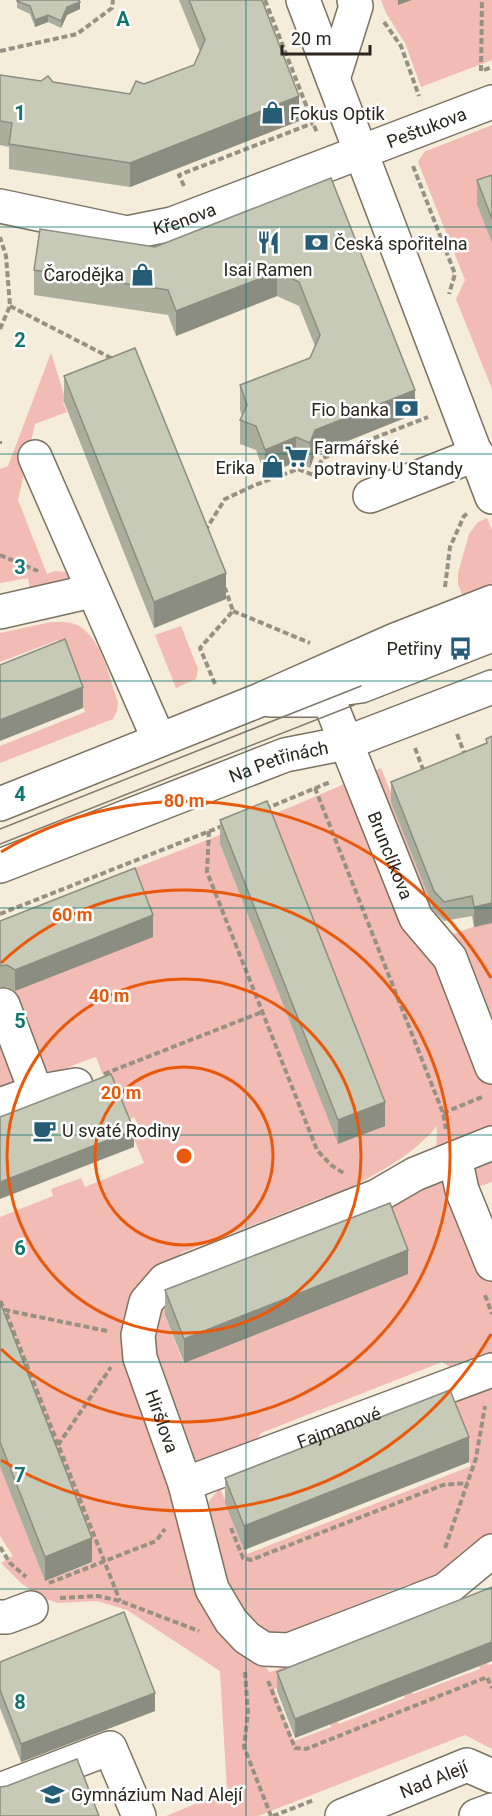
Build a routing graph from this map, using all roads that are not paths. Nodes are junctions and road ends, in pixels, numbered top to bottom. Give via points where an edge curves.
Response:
1 (303, 0) edge
2 (354, 0) edge
3 (333, 79) junction
4 (492, 102) edge
5 (361, 151) junction
6 (0, 207) edge
7 (477, 454) junction
8 (35, 457) dead end
9 (370, 496) dead end
10 (484, 502) edge
11 (92, 591) junction
12 (492, 602) edge
13 (0, 612) edge
14 (492, 635) edge
15 (492, 651) edge
16 (492, 687) edge
17 (260, 700) junction
18 (159, 740) junction
19 (346, 743) junction
20 (0, 804) edge
21 (0, 866) edge
22 (3, 1005) dead end
23 (492, 1067) edge
24 (76, 1085) edge
25 (36, 1092) junction
26 (0, 1105) edge
27 (492, 1143) edge
28 (451, 1145) junction
29 (492, 1264) edge
30 (491, 1370) edge
31 (186, 1484) junction
32 (492, 1551) edge
33 (492, 1776) edge
34 (0, 1790) edge
35 (492, 1810) edge
36 (139, 1816) edge
37 (342, 1816) edge
38 (476, 1816) edge

1 - 3 street
2 - 3 street via 356,6
3 - 5 street
4 - 5 street, Peštukova
5 - 6 street, Křenova via 172,224 128,233
5 - 7 street
7 - 9 street
7 - 10 street
8 - 11 street
11 - 13 street
11 - 18 street
12 - 17 street
14 - 17 street via 361,686
15 - 19 street via 354,705
16 - 19 street, Na Petřinách
17 - 18 street
17 - 19 street, Brunclíkova via 329,700
18 - 20 street
19 - 21 street, Na Petřinách via 285,755
19 - 23 street, Brunclíkova via 416,918 450,958
22 - 25 street
24 - 25 street
25 - 26 street
27 - 28 street, Hiršlova
28 - 29 street via 462,1190
28 - 31 street, Hiršlova via 415,1174 379,1195 165,1280 146,1302 138,1335 140,1358
30 - 31 street, Fajmanové
31 - 32 street, Hiršlova via 212,1589 231,1621 264,1649 289,1650 445,1590
33 - 37 street, Nad Alejí via 467,1765
34 - 36 street via 110,1748
35 - 38 street

